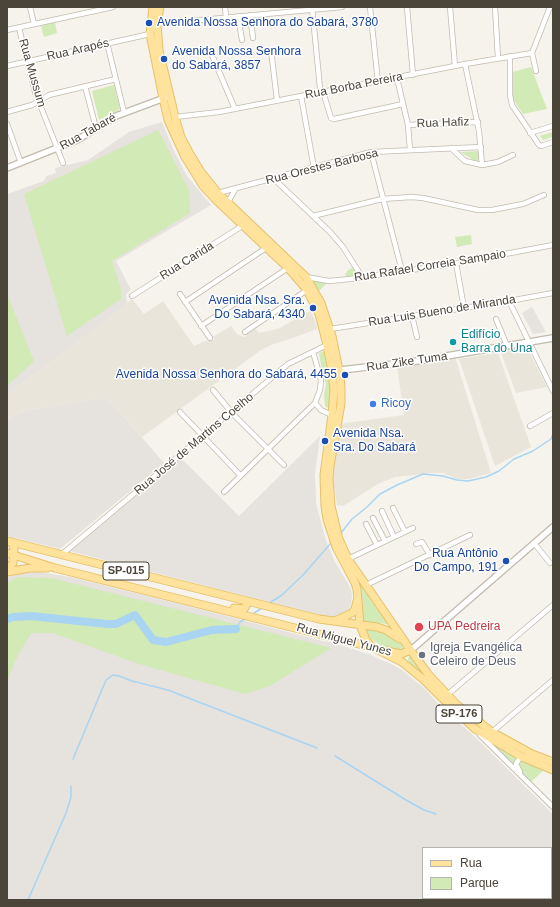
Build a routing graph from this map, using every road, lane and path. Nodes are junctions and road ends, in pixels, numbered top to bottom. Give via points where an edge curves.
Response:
1 (30, 7) edge
2 (114, 7) edge
3 (153, 7) edge
4 (160, 7) edge
5 (225, 7) edge
6 (342, 7) edge
7 (370, 7) edge
8 (407, 7) edge
9 (450, 7) edge
10 (495, 7) edge
11 (550, 7) edge
12 (312, 8) edge
13 (250, 15) junction
14 (238, 16) junction
15 (226, 17) junction
16 (34, 24) junction
17 (158, 24) junction
18 (19, 28) junction
19 (7, 30) edge
20 (150, 34) junction
21 (252, 38) dead end
22 (242, 40) dead end
23 (107, 43) junction
24 (271, 50) dead end
25 (532, 53) junction
26 (212, 55) dead end
27 (510, 56) junction
28 (498, 58) junction
29 (28, 62) junction
30 (465, 64) junction
31 (7, 66) edge
32 (455, 66) junction
33 (536, 71) dead end
34 (413, 75) junction
35 (397, 78) junction
36 (116, 79) junction
37 (378, 82) junction
38 (85, 86) junction
39 (323, 92) junction
40 (301, 96) junction
41 (166, 97) junction
42 (278, 100) junction
43 (38, 101) junction
44 (403, 104) junction
45 (235, 109) junction
46 (7, 112) edge
47 (124, 112) junction
48 (175, 116) junction
49 (478, 122) junction
50 (7, 124) edge
51 (408, 125) junction
52 (553, 126) edge
53 (96, 128) junction
54 (530, 133) junction
55 (553, 142) edge
56 (481, 147) junction
57 (452, 148) junction
58 (57, 149) junction
59 (410, 150) junction
60 (371, 152) junction
61 (513, 155) dead end
62 (21, 163) junction
63 (63, 163) dead end
64 (482, 165) junction
65 (7, 168) edge
66 (314, 168) junction
67 (274, 179) junction
68 (236, 188) junction
69 (218, 193) junction
70 (544, 195) dead end
71 (382, 199) junction
72 (228, 202) junction
73 (313, 216) junction
74 (242, 226) junction
75 (553, 245) edge
76 (266, 248) junction
77 (456, 263) junction
78 (288, 268) junction
79 (402, 271) junction
80 (306, 277) junction
81 (362, 277) junction
82 (307, 290) junction
83 (553, 293) edge
84 (180, 294) dead end
85 (132, 296) dead end
86 (509, 301) junction
87 (185, 302) junction
88 (464, 308) junction
89 (412, 316) junction
90 (496, 319) dead end
91 (202, 326) junction
92 (330, 329) junction
93 (245, 332) dead end
94 (417, 337) dead end
95 (210, 338) dead end
96 (553, 338) edge
97 (529, 342) junction
98 (330, 344) junction
99 (507, 346) junction
100 (313, 352) junction
101 (336, 371) junction
102 (213, 390) dead end
103 (553, 391) edge
104 (315, 403) junction
105 (180, 412) dead end
106 (232, 413) junction
107 (553, 413) edge
108 (332, 415) junction
109 (530, 426) dead end
110 (203, 437) junction
111 (267, 449) junction
112 (284, 465) dead end
113 (240, 475) junction
114 (224, 492) dead end
115 (393, 508) dead end
116 (382, 511) dead end
117 (373, 518) dead end
118 (366, 524) dead end
119 (413, 528) dead end
120 (552, 529) edge
121 (405, 532) junction
122 (470, 535) dead end
123 (394, 537) junction
124 (385, 541) junction
125 (9, 542) edge
126 (534, 543) junction
127 (416, 544) dead end
128 (377, 546) junction
129 (11, 554) edge
130 (61, 555) junction
131 (430, 555) junction
132 (348, 558) junction
133 (550, 563) dead end
134 (55, 568) junction
135 (7, 571) edge
136 (366, 586) junction
137 (358, 597) junction
138 (247, 601) junction
139 (553, 604) edge
140 (204, 605) junction
141 (331, 622) junction
142 (360, 625) junction
143 (372, 647) junction
144 (412, 650) junction
145 (553, 680) edge
146 (447, 695) junction
147 (475, 729) junction
148 (492, 732) junction
149 (522, 757) junction
150 (553, 762) edge
151 (553, 770) edge
152 (523, 777) junction
153 (553, 807) edge

1 - 16 street
2 - 16 street
3 - 20 main road
4 - 17 main road
5 - 15 street
6 - 12 street
7 - 37 street
8 - 34 street
9 - 32 street
10 - 28 street
11 - 25 street
12 - 13 street
12 - 39 street via 320,88
13 - 14 street
13 - 21 street
14 - 15 street
14 - 22 street
15 - 17 street
16 - 18 street
17 - 41 main road
18 - 19 street
18 - 29 street, Rua Mussum
20 - 23 street, Rua Arapés
20 - 41 main road
23 - 29 street, Rua Arapés
23 - 36 street
24 - 42 street
25 - 27 street, Rua Borba Pereira
25 - 33 street
26 - 45 street
27 - 28 street, Rua Borba Pereira
27 - 54 street via 511,100
28 - 30 street, Rua Borba Pereira
29 - 31 street, Rua Arapés
29 - 43 street, Rua Mussum
30 - 32 street, Rua Borba Pereira
30 - 49 street
32 - 34 street, Rua Borba Pereira
34 - 35 street, Rua Borba Pereira
35 - 37 street, Rua Borba Pereira
35 - 44 street
36 - 38 street
36 - 47 street
37 - 39 street, Rua Borba Pereira
38 - 43 street via 49,94
38 - 53 street
39 - 40 street, Rua Borba Pereira
39 - 44 street via 332,119
40 - 42 street, Rua Borba Pereira
40 - 66 street
41 - 47 street, Rua Tabaré
41 - 48 main road
41 - 74 main road via 168,120 194,173
42 - 45 street, Rua Borba Pereira
43 - 46 street
43 - 58 street, Rua Mussum
44 - 51 street
45 - 48 street, Rua Borba Pereira
47 - 53 street, Rua Tabaré
48 - 69 main road via 190,154
49 - 51 street, Rua Hafiz
49 - 56 street
50 - 62 street
51 - 59 street
52 - 54 street
53 - 58 street, Rua Tabaré
54 - 55 street via 540,146
56 - 57 street, Rua Orestes Barbosa
56 - 64 street
57 - 59 street, Rua Orestes Barbosa
57 - 64 street via 466,161
58 - 62 street, Rua Tabaré
58 - 63 street, Rua Mussum
59 - 60 street, Rua Orestes Barbosa
60 - 66 street, Rua Orestes Barbosa
60 - 71 street
61 - 64 street via 498,162
62 - 65 street, Rua Tabaré
66 - 67 street, Rua Orestes Barbosa
67 - 68 street, Rua Orestes Barbosa
67 - 73 street
68 - 69 street, Rua Orestes Barbosa
68 - 72 street
69 - 72 main road
70 - 71 street via 523,204 492,210 478,210 423,198
71 - 73 street
71 - 79 street
72 - 80 main road
73 - 81 street via 343,247
74 - 76 main road
74 - 85 street, Rua Carida
75 - 77 street, Rua Rafael Correia Sampaio
76 - 78 main road
76 - 87 street
77 - 79 street, Rua Rafael Correia Sampaio
77 - 88 street
78 - 82 main road
78 - 91 street
79 - 81 street, Rua Rafael Correia Sampaio
80 - 81 street, Rua Rafael Correia Sampaio via 338,281
80 - 92 main road via 321,303
82 - 93 street
82 - 98 main road
83 - 86 street, Rua Luis Bueno de Miranda
84 - 87 street
86 - 88 street, Rua Luis Bueno de Miranda
86 - 97 street
87 - 91 street
88 - 89 street, Rua Luis Bueno de Miranda
89 - 92 street, Rua Luis Bueno de Miranda
89 - 94 street
90 - 99 street
91 - 95 street
92 - 98 main road
96 - 97 street, Rua Zike Tuma
97 - 99 street, Rua Zike Tuma
97 - 103 street
98 - 100 street, Rua José de Martins Coelho
98 - 101 main road
99 - 101 street, Rua Zike Tuma
100 - 104 street via 321,380
100 - 106 street, Rua José de Martins Coelho via 288,364
101 - 108 main road
101 - 132 main road via 341,388 341,404 330,466 330,494 334,523
102 - 106 street
104 - 108 street via 321,410
104 - 111 street
105 - 110 street
106 - 110 street, Rua José de Martins Coelho
106 - 111 street
107 - 109 street
108 - 137 main road via 324,475 325,506 336,546
110 - 113 street
110 - 130 street, Rua José de Martins Coelho
111 - 112 street
111 - 113 street
113 - 114 street
115 - 121 street
116 - 123 street
117 - 124 street
118 - 128 street
119 - 121 street
120 - 126 street
121 - 123 street
122 - 131 street
123 - 124 street
124 - 128 street
125 - 129 main road
125 - 130 main road, Rua Miguel Yunes / SP-015
126 - 133 street
126 - 144 street
127 - 131 street via 422,542
128 - 132 street
129 - 134 main road, Rua Miguel Yunes / SP-015
129 - 135 main road via 13,563
130 - 138 main road, Rua Miguel Yunes / SP-015
131 - 136 street
132 - 136 main road
134 - 135 main road
134 - 140 main road, Rua Miguel Yunes / SP-015
136 - 144 main road
137 - 141 main road via 352,613
137 - 142 main road
138 - 140 main road via 242,610 221,605
138 - 141 main road, Rua Miguel Yunes / SP-015
139 - 146 street
140 - 143 main road, Rua Miguel Yunes / SP-015
141 - 142 main road, Rua Miguel Yunes / SP-015
142 - 143 main road
142 - 144 main road, Rua Miguel Yunes / SP-015 via 386,630
143 - 144 main road, Rua Miguel Yunes / SP-015 via 397,654
143 - 147 main road, SP-176 via 408,666
144 - 146 main road, SP-176 via 428,674
145 - 148 street
146 - 148 main road, SP-176
147 - 149 main road, SP-176
147 - 152 street
148 - 150 main road, SP-176 via 532,754
149 - 151 main road, SP-176
149 - 152 street via 516,764
152 - 153 street

